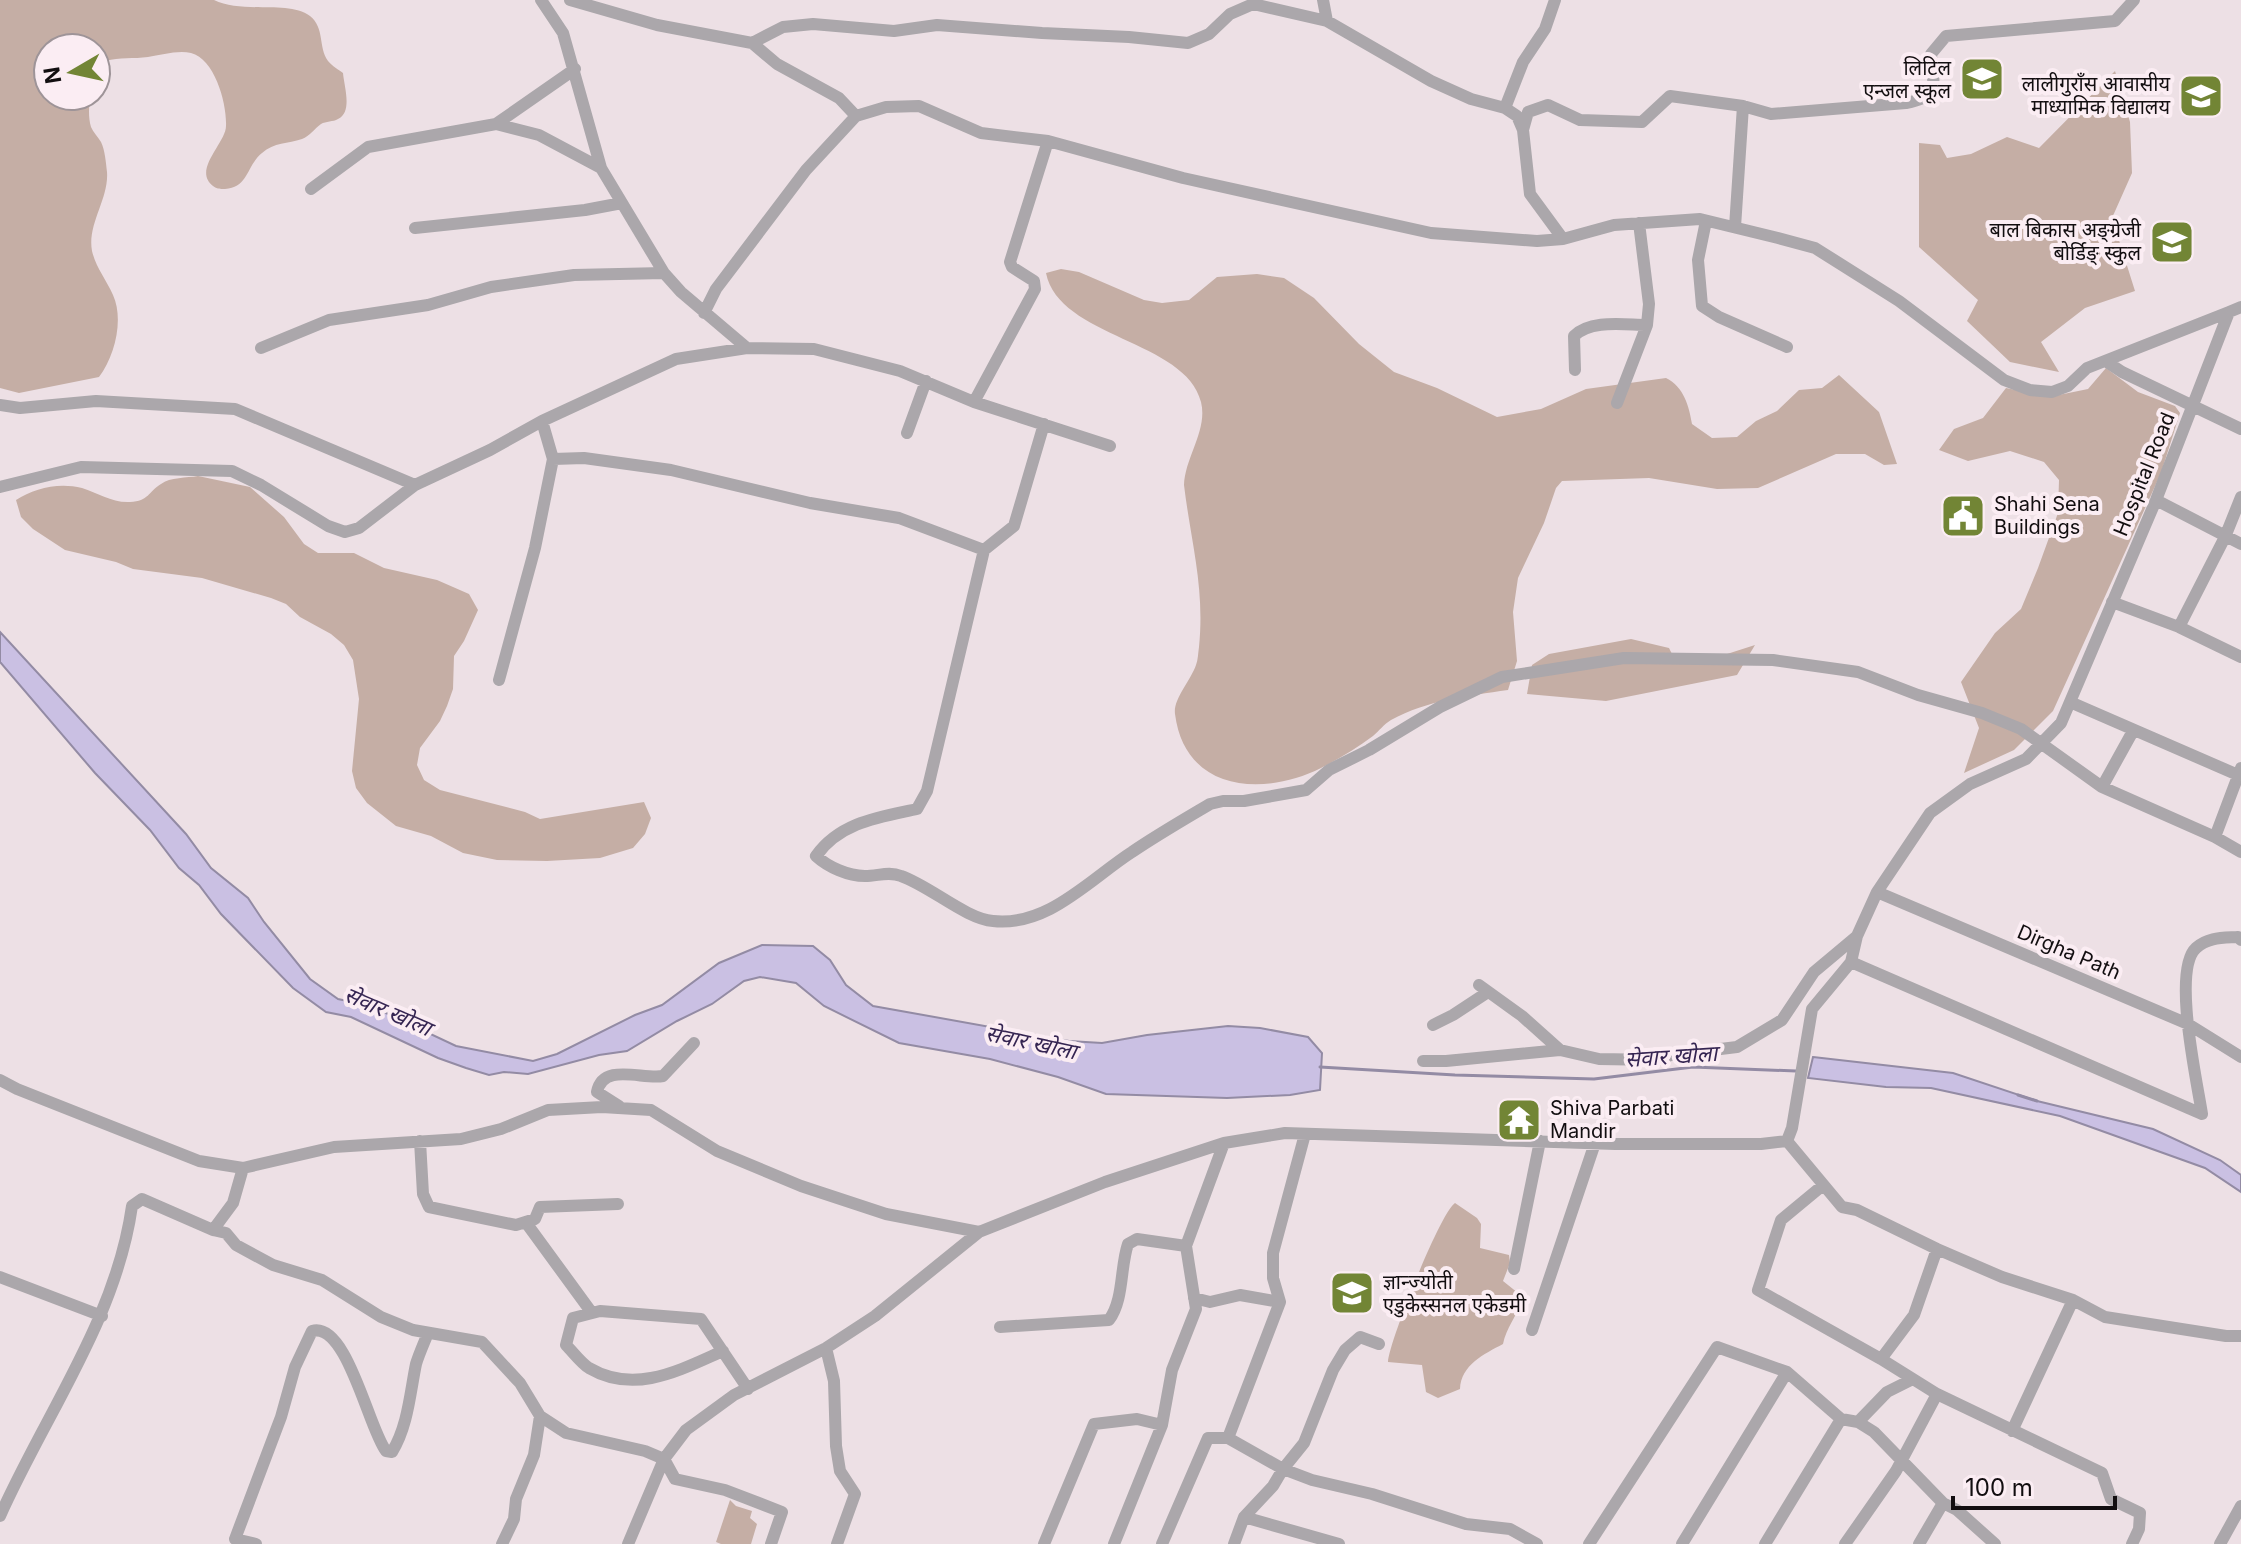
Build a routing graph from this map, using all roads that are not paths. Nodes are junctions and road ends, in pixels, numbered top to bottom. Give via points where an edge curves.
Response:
1 (542, 0) edge
2 (570, 0) edge
3 (1323, 0) edge
4 (1555, 0) edge
5 (2134, 0) edge
6 (1327, 21) junction
7 (752, 43) junction
8 (575, 69) junction
9 (1743, 106) junction
10 (1505, 108) junction
11 (856, 116) junction
12 (496, 124) junction
13 (1523, 130) junction
14 (1048, 141) junction
15 (601, 168) junction
16 (311, 189) dead end
17 (622, 203) junction
18 (1706, 221) junction
19 (1639, 223) junction
20 (1735, 227) junction
21 (415, 228) dead end
22 (1563, 239) junction
23 (664, 273) junction
24 (2235, 310) edge
25 (704, 313) junction
26 (1647, 325) junction
27 (1787, 347) dead end
28 (261, 348) dead end
29 (747, 348) junction
30 (2107, 362) junction
31 (1575, 370) dead end
32 (926, 381) junction
33 (974, 402) junction
34 (1617, 403) dead end
35 (0, 405) edge
36 (2193, 405) junction
37 (542, 421) junction
38 (1044, 424) junction
39 (2241, 429) edge
40 (907, 433) dead end
41 (1110, 446) dead end
42 (553, 459) junction
43 (415, 485) junction
44 (0, 487) edge
45 (2241, 497) edge
46 (2156, 500) junction
47 (2225, 537) junction
48 (2241, 544) edge
49 (984, 550) junction
50 (2112, 602) junction
51 (2179, 627) junction
52 (2241, 657) edge
53 (499, 680) dead end
54 (2070, 702) junction
55 (2133, 731) junction
56 (2042, 744) junction
57 (2239, 771) edge
58 (2102, 787) junction
59 (2215, 837) junction
60 (2241, 852) edge
61 (1877, 892) junction
62 (1857, 936) junction
63 (2241, 940) edge
64 (1851, 962) junction
65 (2188, 1024) junction
66 (1433, 1025) dead end
67 (694, 1043) dead end
68 (1560, 1050) junction
69 (2241, 1057) edge
70 (1423, 1061) dead end
71 (0, 1080) edge
72 (621, 1107) junction
73 (1305, 1134) junction
74 (420, 1141) junction
75 (1540, 1141) junction
76 (1787, 1141) junction
77 (1224, 1143) junction
78 (1595, 1143) junction
79 (243, 1168) junction
80 (1822, 1186) junction
81 (618, 1204) dead end
82 (527, 1224) junction
83 (213, 1230) junction
84 (979, 1232) junction
85 (1186, 1246) junction
86 (1937, 1249) junction
87 (1514, 1269) dead end
88 (0, 1277) edge
89 (1194, 1298) junction
90 (2073, 1300) junction
91 (1280, 1302) junction
92 (592, 1313) junction
93 (102, 1316) junction
94 (1000, 1327) dead end
95 (1532, 1330) dead end
96 (428, 1333) junction
97 (2241, 1336) edge
98 (1379, 1344) dead end
99 (826, 1348) junction
100 (723, 1351) junction
101 (1881, 1359) junction
102 (1787, 1372) junction
103 (1913, 1379) junction
104 (748, 1389) junction
105 (1937, 1394) junction
106 (540, 1416) junction
107 (1841, 1419) junction
108 (1858, 1422) junction
109 (1162, 1425) junction
110 (2012, 1431) junction
111 (1228, 1438) junction
112 (664, 1459) junction
113 (1901, 1460) junction
114 (1283, 1469) junction
115 (1943, 1503) junction
116 (2241, 1506) edge
117 (0, 1516) edge
118 (1244, 1517) junction
119 (1510, 1529) junction
120 (256, 1544) edge
121 (502, 1544) edge
122 (628, 1544) edge
123 (771, 1544) edge
124 (837, 1544) edge
125 (1044, 1544) edge
126 (1114, 1544) edge
127 (1162, 1544) edge
128 (1234, 1544) edge
129 (1339, 1544) edge
130 (1505, 1544) edge
131 (1537, 1544) edge
132 (1589, 1544) edge
133 (1682, 1544) edge
134 (1765, 1544) edge
135 (1845, 1544) edge
136 (1919, 1544) edge
137 (1995, 1544) edge
138 (2132, 1544) edge
139 (2220, 1544) edge

1 - 8 street via 563,33
2 - 7 street via 657,25
3 - 6 street
4 - 10 street
5 - 9 street via 2115,21 1946,36 1931,54 1933,86 1925,100 1771,114
6 - 7 street via 1253,4 1188,43 937,25 894,31 813,24 783,27
6 - 10 street via 1431,81
7 - 11 street via 777,64 839,98
8 - 12 street
8 - 15 street
9 - 13 street via 1670,96 1642,122 1580,120 1548,105 1528,112
9 - 20 street
10 - 13 street via 1517,116
11 - 14 street via 886,107 919,106 981,133
11 - 25 street via 806,170 716,289
12 - 15 street via 539,135
12 - 16 street via 368,147
13 - 22 street via 1530,194
14 - 22 street via 1183,178 1431,233
14 - 33 street via 1010,262 1034,281 1035,289
15 - 17 street
17 - 21 street
17 - 23 street
18 - 19 street
18 - 20 street
18 - 27 street via 1698,260 1702,306
19 - 22 street
19 - 26 street
20 - 30 street via 1815,248 1899,301 2004,380 2030,390 2052,392 2068,386 2087,368
23 - 25 street
23 - 28 street via 574,275 491,287 428,305 329,320
24 - 30 street
24 - 36 street, Hospital Road
25 - 29 street
26 - 31 street via 1587,327 1578,332
26 - 34 street
29 - 32 street via 814,349
29 - 37 street via 676,359
30 - 36 street
32 - 33 street
32 - 40 street
33 - 38 street
35 - 43 street via 96,401 235,409
36 - 39 street
36 - 46 street, Hospital Road
37 - 42 street
37 - 43 street
38 - 41 street
38 - 49 street via 1014,526
42 - 49 street via 671,470 899,518
42 - 53 street
43 - 44 street via 359,528 345,532 232,471 81,467
45 - 47 street
46 - 47 street
46 - 50 street, Hospital Road
47 - 48 street
47 - 51 street
49 - 56 street via 927,791 917,809 857,822 816,856 853,874 902,876 995,922 1025,918 1069,899 1130,853 1210,804 1306,790 1329,770 1502,677 1624,658 1773,660 1858,672 1982,713
50 - 51 street
50 - 54 street, Hospital Road
51 - 52 street
54 - 55 street
54 - 56 street, Hospital Road via 2061,723
55 - 57 street
55 - 58 street
56 - 58 street
56 - 61 street, Hospital Road via 2026,759 1970,784 1930,813
57 - 59 street
58 - 59 street
59 - 60 street
61 - 62 street, Hospital Road
61 - 65 street, Dirgha Path
62 - 64 street
62 - 68 street via 1814,972 1782,1020 1737,1047 1644,1061
63 - 65 street via 2212,939 2194,949 2185,971
64 - 65 street via 2202,1114
64 - 76 street via 1812,1009
65 - 69 street, Dirgha Path
66 - 68 street via 1483,989
67 - 72 street via 663,1076 614,1074 599,1084 599,1094
68 - 70 street
71 - 79 street via 199,1161
72 - 74 street via 548,1110 461,1139
72 - 84 street via 651,1110 717,1151 801,1186 886,1214
73 - 75 street
73 - 77 street
73 - 91 street via 1273,1253
74 - 79 street via 334,1147
74 - 82 street via 423,1194 429,1207
75 - 78 street
75 - 87 street
76 - 78 street
76 - 80 street
77 - 84 street
77 - 85 street
78 - 95 street
79 - 83 street via 233,1203
80 - 86 street via 1842,1207
80 - 101 street via 1781,1220 1758,1290
81 - 82 street via 540,1207
82 - 92 street
83 - 93 street via 142,1199 132,1206
83 - 96 street via 273,1265 322,1280 381,1317
84 - 99 street via 875,1316
85 - 89 street
85 - 94 street via 1137,1239 1128,1244 1109,1320
86 - 90 street
86 - 101 street via 1914,1315
88 - 93 street
89 - 91 street via 1210,1302 1240,1295
89 - 109 street via 1196,1309 1172,1370
90 - 97 street via 2105,1317
90 - 110 street
91 - 111 street
92 - 100 street via 701,1319
92 - 100 street via 573,1318 566,1345 588,1367 620,1379 661,1378
93 - 117 street
96 - 106 street via 482,1342 520,1383
96 - 120 street via 392,1452 376,1437 338,1345 325,1331 312,1331 235,1539
98 - 114 street via 1360,1337 1345,1350 1304,1443
99 - 104 street
99 - 124 street via 834,1381 840,1471 855,1494
100 - 104 street
101 - 103 street
102 - 107 street
102 - 132 street via 1717,1347
102 - 133 street
103 - 105 street
103 - 108 street via 1887,1392
104 - 112 street via 686,1430
105 - 110 street
105 - 113 street
106 - 112 street via 566,1433
106 - 121 street via 534,1455
107 - 108 street
107 - 134 street
108 - 113 street
109 - 125 street via 1137,1419 1094,1424
109 - 126 street
110 - 138 street via 2102,1473 2111,1499 2140,1513
111 - 114 street
111 - 127 street via 1208,1438
112 - 122 street
112 - 123 street via 675,1479 725,1490 782,1512
113 - 115 street
113 - 135 street
114 - 118 street
114 - 119 street via 1466,1524
115 - 136 street
115 - 137 street
116 - 139 street
118 - 128 street
118 - 129 street
119 - 130 street
119 - 131 street

